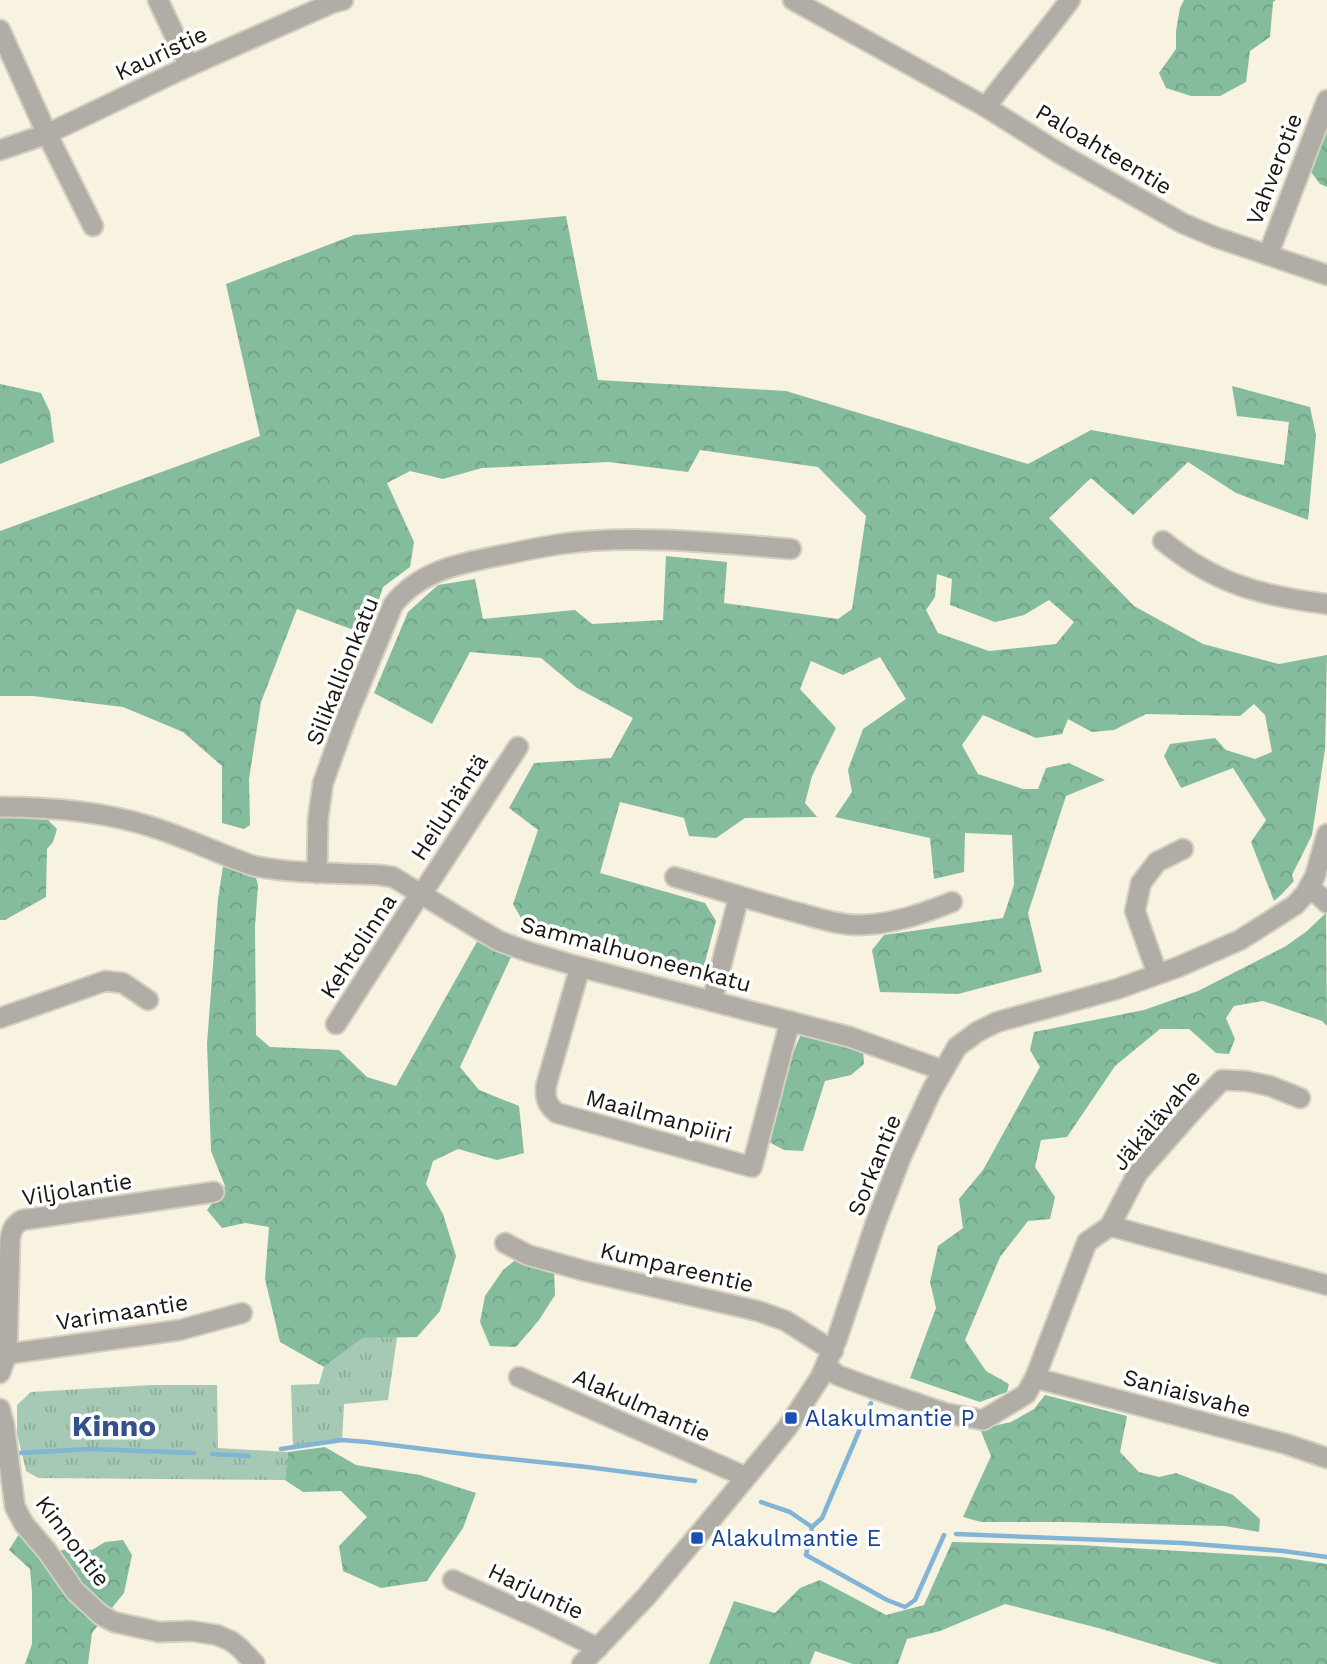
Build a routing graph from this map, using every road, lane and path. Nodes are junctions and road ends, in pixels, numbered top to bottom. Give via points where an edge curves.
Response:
1 (158, 0) edge
2 (793, 0) edge
3 (1070, 0) edge
4 (335, 1) edge
5 (0, 30) edge
6 (189, 66) junction
7 (1327, 100) edge
8 (986, 107) junction
9 (47, 134) junction
10 (0, 150) edge
11 (93, 226) dead end
12 (1268, 255) junction
13 (1327, 275) edge
14 (1163, 541) dead end
15 (791, 549) dead end
16 (1327, 604) edge
17 (518, 747) dead end
18 (0, 807) edge
19 (1327, 834) edge
20 (1183, 849) dead end
21 (317, 873) junction
22 (675, 877) dead end
23 (1310, 887) junction
24 (420, 894) junction
25 (739, 896) junction
26 (952, 902) dead end
27 (1327, 904) edge
28 (580, 967) junction
29 (1157, 973) junction
30 (148, 1000) dead end
31 (712, 1001) junction
32 (0, 1018) edge
33 (790, 1021) junction
34 (336, 1024) dead end
35 (942, 1070) junction
36 (1300, 1098) dead end
37 (214, 1192) dead end
38 (1110, 1226) junction
39 (505, 1243) dead end
40 (1327, 1285) edge
41 (242, 1313) dead end
42 (829, 1358) junction
43 (4, 1364) edge
44 (519, 1377) dead end
45 (1035, 1378) junction
46 (0, 1409) edge
47 (1327, 1458) edge
48 (746, 1477) junction
49 (453, 1580) dead end
50 (598, 1648) junction
51 (255, 1664) edge
52 (582, 1664) edge

1 - 6 street
2 - 8 street, Paloahteentie
3 - 8 street
4 - 6 street, Kauristie
5 - 9 street
6 - 9 street, Kauristie
7 - 12 street, Vahverotie
8 - 12 street, Paloahteentie via 1173,218
9 - 10 street, Kauristie
9 - 11 street
12 - 13 street, Paloahteentie
14 - 16 street via 1226,581 1254,591
15 - 21 street, Silikallionkatu via 653,540 561,544 449,567 412,585 393,604 323,783
17 - 24 street, Heiluhäntä
18 - 21 street, Sammalhuoneenkatu via 121,818 254,866
19 - 23 street, Sorkantie
20 - 29 street via 1157,862 1140,883 1135,911
21 - 24 street, Sammalhuoneenkatu via 393,877
22 - 25 street
23 - 27 street
23 - 29 street, Sorkantie via 1295,905 1240,940
24 - 28 street, Sammalhuoneenkatu via 499,941
24 - 34 street, Kehtolinna
25 - 26 street via 857,925 920,914
25 - 31 street
28 - 31 street, Sammalhuoneenkatu
28 - 33 street, Maailmanpiiri via 546,1086 548,1105 557,1113 752,1167
29 - 35 street, Sorkantie via 997,1022 957,1047
30 - 32 street via 123,983 105,981
31 - 33 street, Sammalhuoneenkatu
33 - 35 street, Sammalhuoneenkatu
35 - 42 street, Sorkantie via 901,1157
36 - 38 street, Jäkälävahe via 1270,1086 1222,1080 1137,1174
37 - 43 street, Viljolantie via 15,1224 10,1239
38 - 40 street
38 - 45 street via 1087,1242
39 - 42 street, Kumpareentie via 528,1255 584,1271 758,1311 786,1321
41 - 43 street, Varimaantie via 180,1330
42 - 45 street, Kumpareentie via 837,1375 945,1413 983,1420 1026,1394
42 - 48 street, Sorkantie via 787,1428
44 - 48 street, Alakulmantie
45 - 47 street, Saniaisvahe
46 - 51 street, Kinnontie via 15,1507 75,1591 114,1622 159,1632 217,1634
48 - 50 street, Sorkantie
49 - 50 street, Harjuntie
50 - 52 street, Sorkantie

